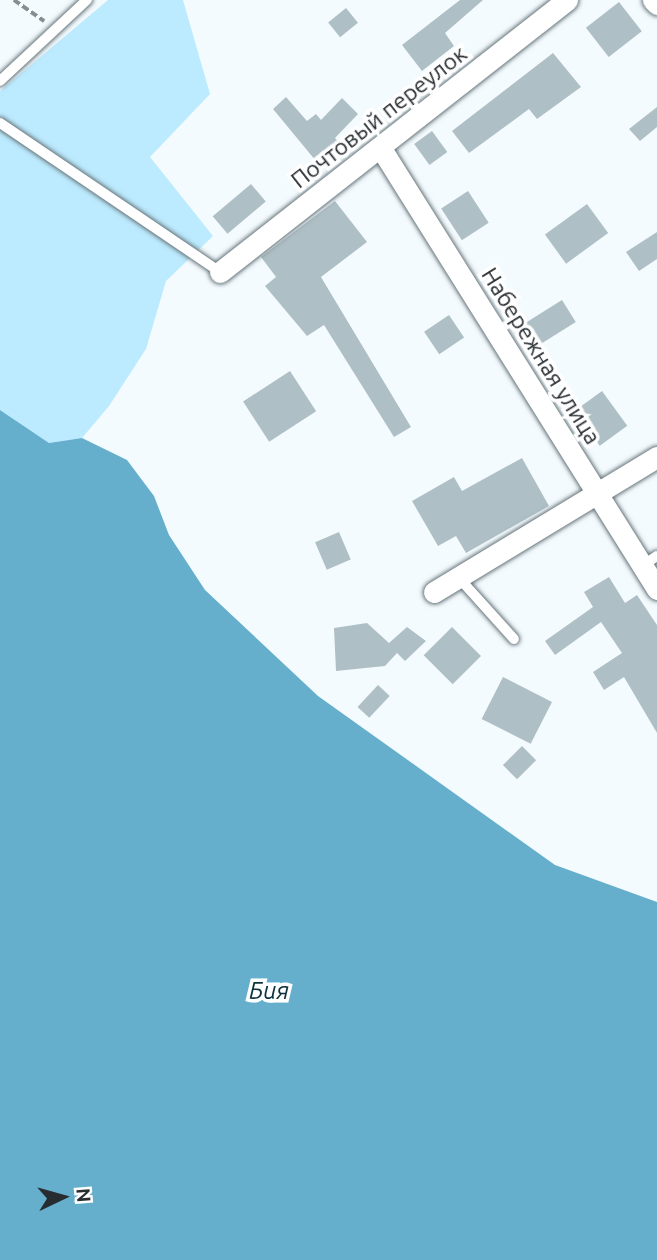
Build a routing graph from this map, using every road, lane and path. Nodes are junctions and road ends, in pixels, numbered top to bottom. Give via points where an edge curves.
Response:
1 (14, 0) edge
2 (87, 0) edge
3 (567, 0) edge
4 (653, 0) edge
5 (657, 4) edge
6 (56, 29) junction
7 (0, 81) edge
8 (0, 123) edge
9 (382, 150) junction
10 (220, 272) joint
11 (657, 457) edge
12 (597, 498) junction
13 (649, 561) edge
14 (458, 578) junction
15 (657, 589) edge
16 (434, 592) dead end
17 (514, 639) dead end

1 - 6 path
2 - 6 lane
3 - 9 street, Почтовый переулок
4 - 5 street
6 - 7 lane
8 - 10 lane
9 - 10 street, Почтовый переулок
9 - 12 street, Набережная улица
11 - 12 street
12 - 13 street, Набережная улица
12 - 14 street
13 - 15 street, Набережная улица
14 - 16 street
14 - 17 lane

